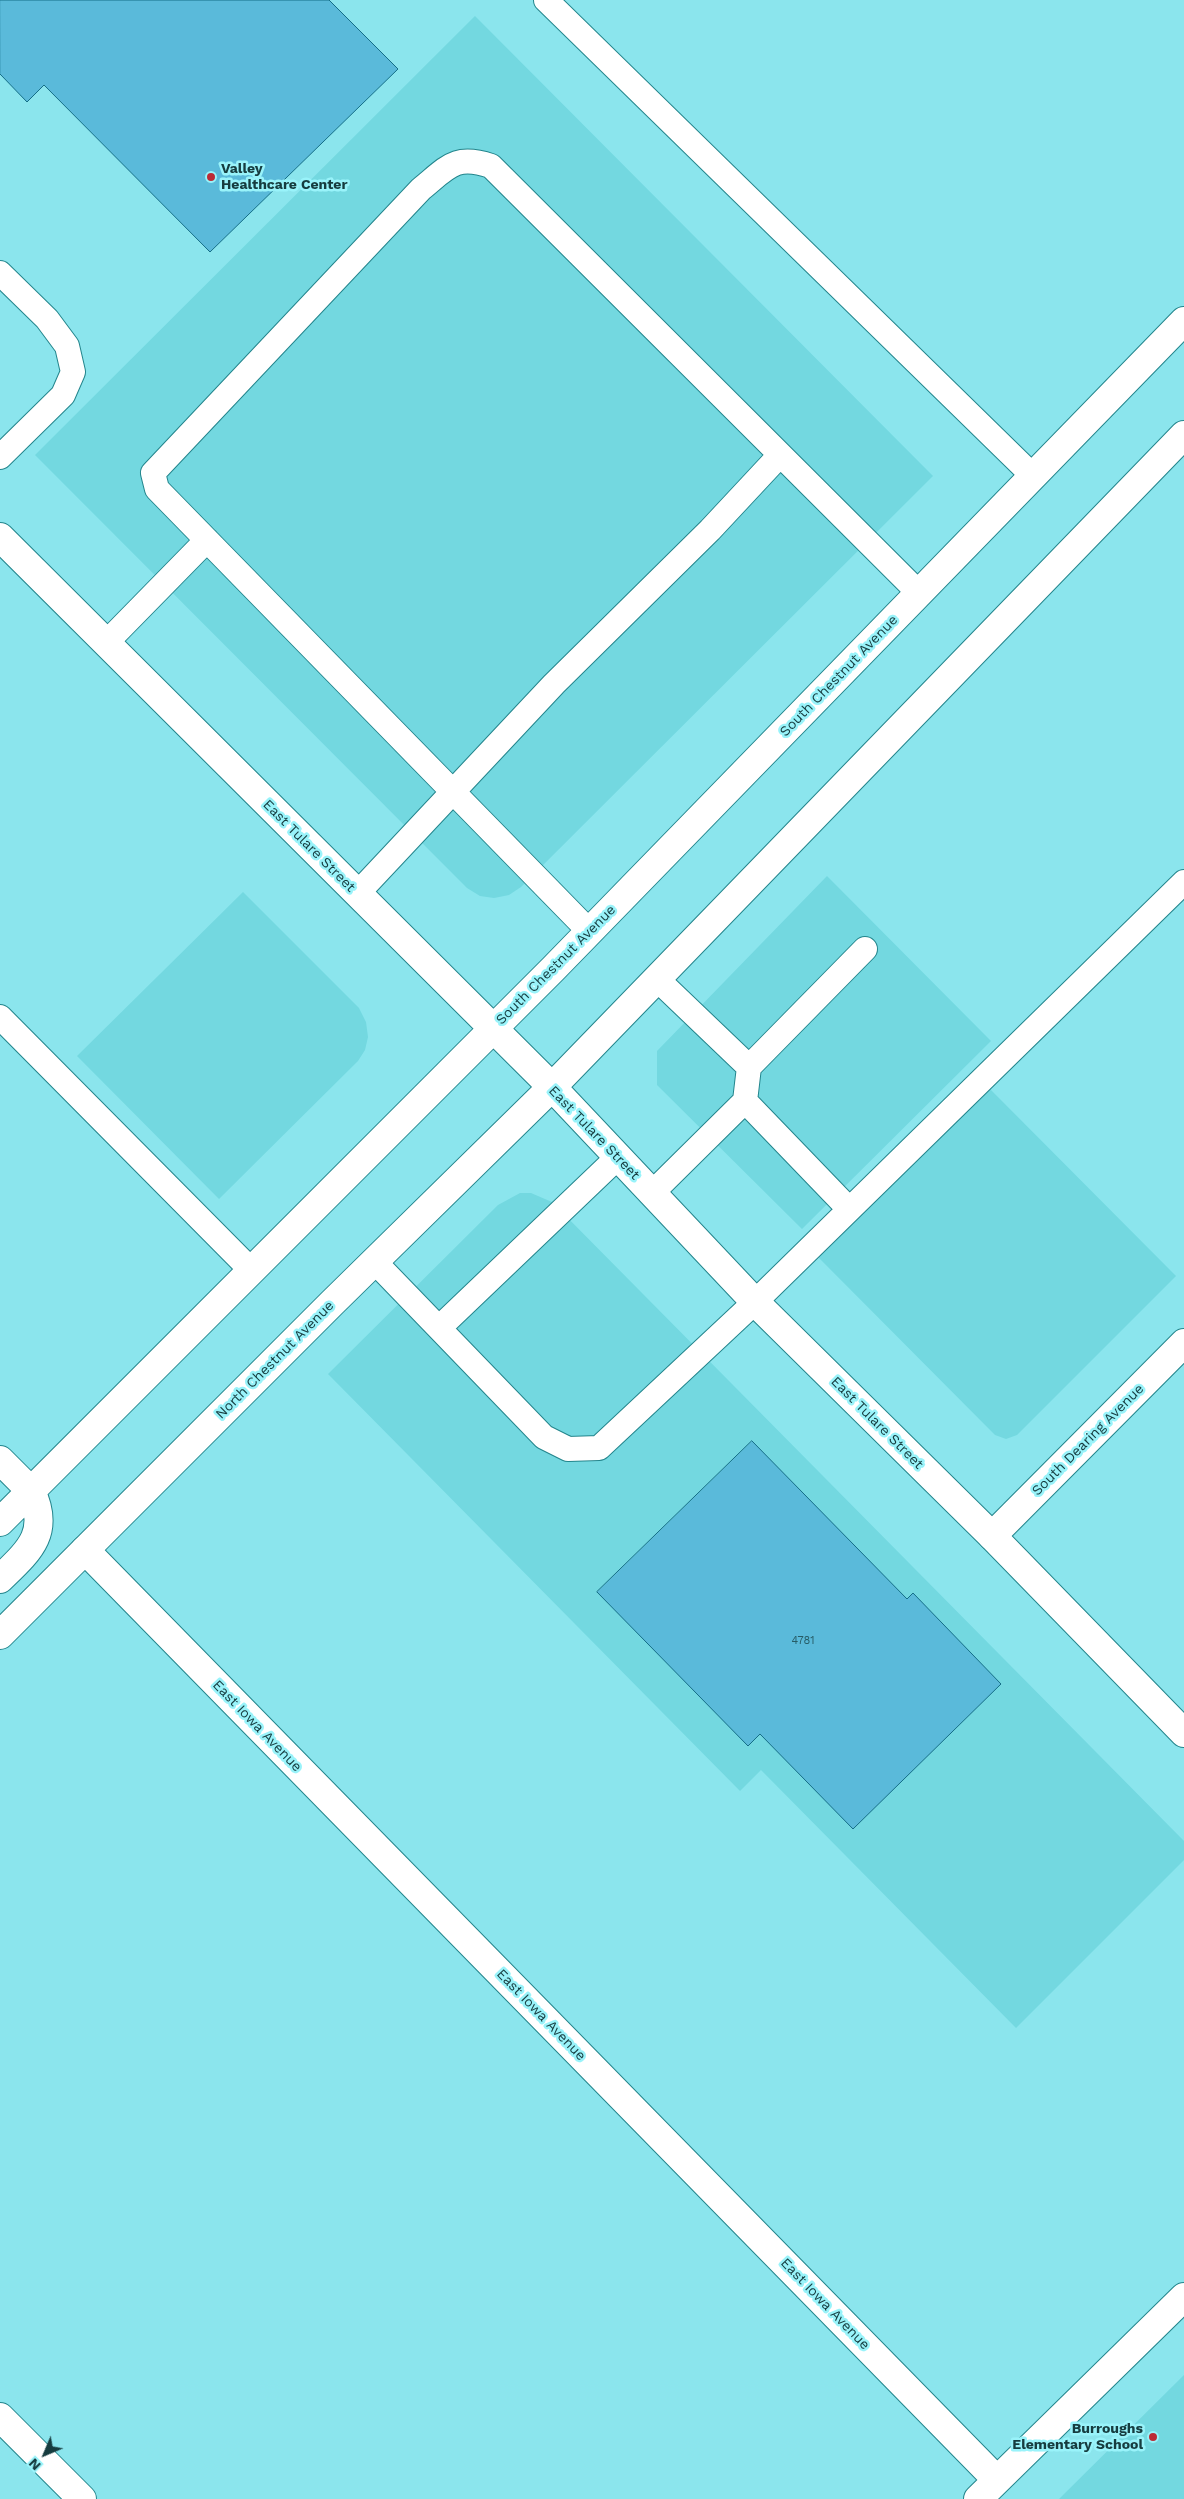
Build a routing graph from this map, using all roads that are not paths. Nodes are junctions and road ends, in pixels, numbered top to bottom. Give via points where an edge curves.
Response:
1 (546, 0) edge
2 (0, 272) edge
3 (1184, 321) edge
4 (1184, 435) edge
5 (780, 455) junction
6 (0, 457) edge
7 (1033, 476) junction
8 (0, 537) edge
9 (208, 540) junction
10 (919, 593) junction
11 (106, 643) junction
12 (453, 792) junction
13 (1184, 882) edge
14 (357, 894) junction
15 (590, 932) junction
16 (865, 949) dead end
17 (657, 978) junction
18 (0, 1017) edge
19 (493, 1030) junction
20 (749, 1066) junction
21 (552, 1088) junction
22 (745, 1101) junction
23 (618, 1157) junction
24 (652, 1193) junction
25 (849, 1209) junction
26 (374, 1262) junction
27 (252, 1271) junction
28 (755, 1302) junction
29 (439, 1328) junction
30 (1184, 1343) edge
31 (0, 1460) edge
32 (31, 1492) junction
33 (0, 1522) edge
34 (992, 1536) junction
35 (85, 1550) junction
36 (0, 1579) edge
37 (0, 1635) edge
38 (1184, 1733) edge
39 (1184, 2297) edge
40 (0, 2417) edge
41 (997, 2480) junction
42 (82, 2499) edge
43 (978, 2499) edge

1 - 7 lane
2 - 6 lane via 47,319 67,346 73,372 63,395
3 - 7 main road, South Chestnut Avenue
4 - 17 main road
5 - 9 lane via 491,166 475,161 454,162 421,189 153,473 157,489
5 - 10 lane
5 - 12 lane via 710,530 554,684
7 - 10 main road, South Chestnut Avenue
8 - 11 main road, East Tulare Street
9 - 11 lane
9 - 12 lane
10 - 15 main road, South Chestnut Avenue
11 - 14 main road, East Tulare Street
12 - 14 lane
12 - 15 lane
13 - 25 lane
14 - 19 main road, East Tulare Street
15 - 19 main road, South Chestnut Avenue
16 - 20 lane
17 - 20 lane
17 - 21 main road
18 - 27 lane
19 - 21 main road, East Tulare Street
19 - 27 main road
20 - 22 lane
21 - 23 main road, East Tulare Street
21 - 26 main road, North Chestnut Avenue
22 - 24 lane
22 - 25 lane
23 - 24 main road, East Tulare Street
23 - 29 lane
24 - 28 main road, East Tulare Street
25 - 28 lane
26 - 29 lane
26 - 35 main road, North Chestnut Avenue
27 - 32 main road
28 - 29 lane via 599,1448 568,1449 544,1438
28 - 34 main road, East Tulare Street
30 - 34 main road, South Dearing Avenue
31 - 32 main road
32 - 33 main road
32 - 36 main road via 38,1507 40,1524 36,1538
34 - 38 main road, East Tulare Street
35 - 37 main road, North Chestnut Avenue
35 - 41 main road, East Iowa Avenue
39 - 41 main road
40 - 42 main road
41 - 43 main road

